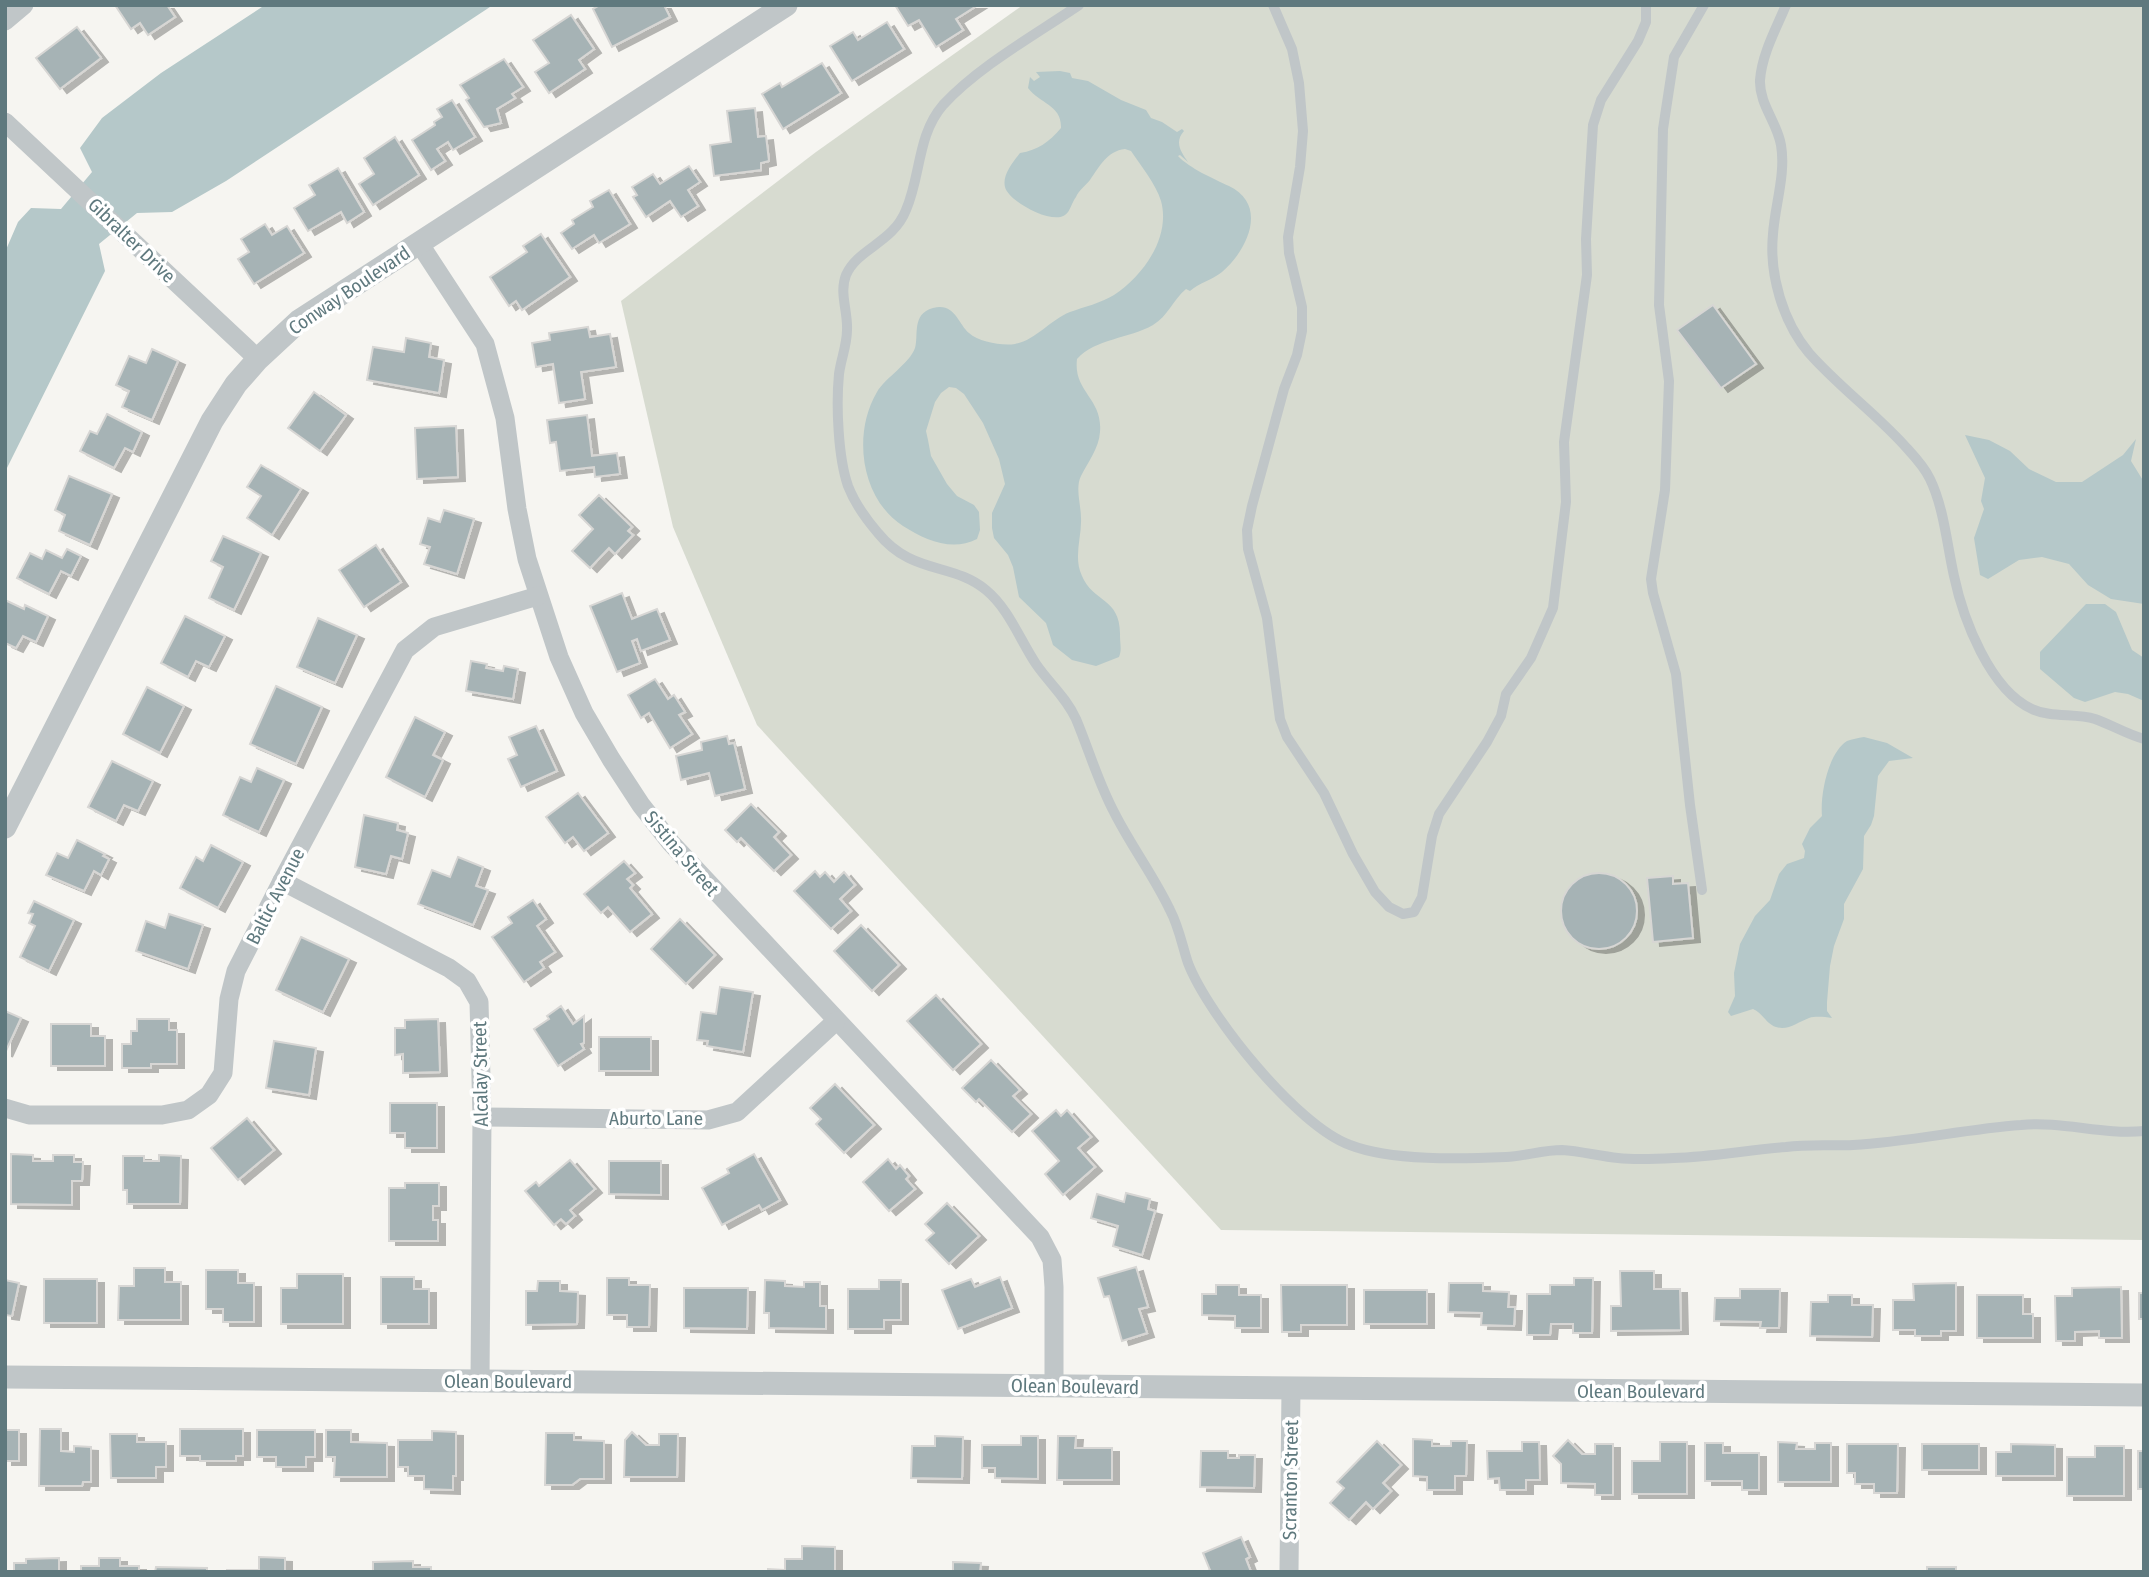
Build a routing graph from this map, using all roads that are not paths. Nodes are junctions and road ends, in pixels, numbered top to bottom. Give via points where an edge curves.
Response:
1 (24, 5) edge
2 (786, 5) edge
3 (1079, 5) edge
4 (1273, 5) edge
5 (1646, 5) edge
6 (1704, 5) edge
7 (1786, 5) edge
8 (5, 21) edge
9 (5, 122) edge
10 (419, 243) junction
11 (258, 359) junction
12 (538, 596) junction
13 (2144, 739) edge
14 (5, 827) edge
15 (282, 881) junction
16 (1703, 890) dead end
17 (836, 1021) junction
18 (5, 1108) edge
19 (482, 1117) junction
20 (2144, 1131) edge
21 (5, 1377) edge
22 (480, 1381) junction
23 (1054, 1385) junction
24 (1291, 1388) junction
25 (2144, 1395) edge
26 (1289, 1572) edge

1 - 8 street
2 - 10 street, Conway Boulevard
3 - 20 lane via 978,74 938,111 928,128 908,208 893,233 857,259 845,277 848,321 839,373 842,458 858,506 883,539 901,555 986,590 1037,666 1064,697 1111,808 1170,907 1188,964 1204,994 1300,1113 1325,1134 1351,1146 1386,1154 1445,1157 1511,1157 1560,1150 1622,1159 1675,1158 1853,1145 2044,1123 2116,1134
4 - 5 lane via 1292,49 1299,83 1302,143 1288,237 1302,307 1302,331 1252,506 1248,549 1267,618 1280,719 1287,737 1324,793 1375,892 1403,914 1414,912 1422,897 1439,814 1487,742 1506,694 1531,658 1553,608 1566,502 1565,428 1587,275 1593,125 1601,100 1638,41 1646,22
6 - 16 lane via 1674,57 1663,129 1659,305 1669,381 1665,490 1651,579 1676,674
7 - 13 lane via 1763,62 1760,83 1781,145 1781,181 1772,236 1782,306 1791,327 1809,353 1892,432 1930,478 1961,609 2002,684 2034,711 2093,719
9 - 11 street, Gibralter Drive
10 - 11 street, Conway Boulevard via 299,321
10 - 12 street, Sistina Street via 485,344 505,418 517,509
11 - 14 street, Conway Boulevard via 212,421
12 - 15 street, Baltic Avenue via 435,627 405,650
12 - 17 street, Sistina Street via 584,713 641,805 700,877
15 - 18 street, Baltic Avenue via 236,971 223,1073 209,1095 188,1110 162,1115 29,1115
15 - 19 street, Alcalay Street via 467,981 479,1002
17 - 19 street, Aburto Lane via 737,1112 708,1120
17 - 23 street, Sistina Street via 1040,1237 1052,1260
19 - 22 street, Alcalay Street
21 - 22 street, Olean Boulevard
22 - 23 street, Olean Boulevard
23 - 24 street, Olean Boulevard
24 - 25 street, Olean Boulevard
24 - 26 street, Scranton Street

